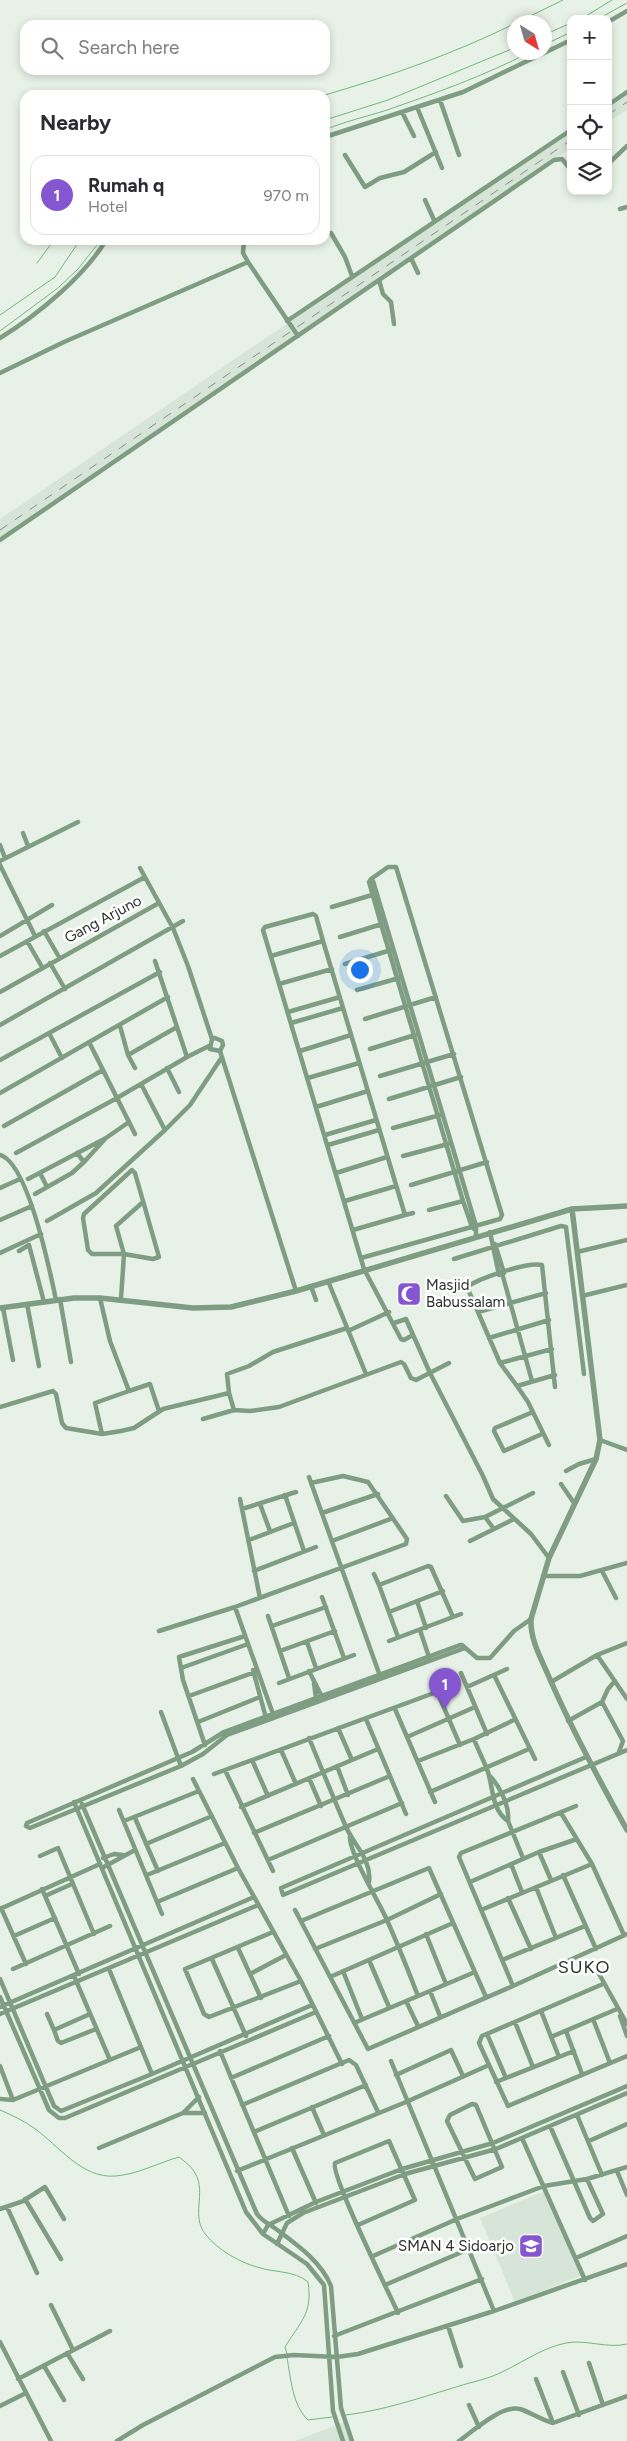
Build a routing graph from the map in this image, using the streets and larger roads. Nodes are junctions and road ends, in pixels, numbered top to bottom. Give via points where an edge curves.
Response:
1 (627, 11) edge
2 (612, 20) edge
3 (567, 42) edge
4 (627, 92) edge
5 (440, 100) junction
6 (612, 102) edge
7 (417, 107) junction
8 (402, 112) junction
9 (567, 133) edge
10 (330, 135) edge
11 (414, 136) dead end
12 (627, 146) edge
13 (436, 152) junction
14 (345, 155) dead end
15 (459, 156) dead end
16 (612, 160) edge
17 (567, 165) edge
18 (442, 168) dead end
19 (425, 200) dead end
20 (627, 207) edge
21 (620, 209) dead end
22 (434, 220) junction
23 (331, 234) dead end
24 (103, 245) edge
25 (243, 245) edge
26 (411, 258) junction
27 (248, 262) junction
28 (418, 273) dead end
29 (352, 276) junction
30 (379, 280) junction
31 (287, 321) junction
32 (394, 324) dead end
33 (298, 336) junction
34 (0, 338) edge
35 (0, 373) edge
36 (0, 540) edge
37 (78, 822) dead end
38 (24, 836) dead end
39 (0, 844) edge
40 (28, 846) junction
41 (2, 856) edge
42 (140, 868) dead end
43 (145, 877) junction
44 (371, 879) junction
45 (372, 895) junction
46 (159, 903) junction
47 (52, 905) dead end
48 (332, 907) dead end
49 (26, 920) junction
50 (183, 921) dead end
51 (383, 923) junction
52 (173, 928) junction
53 (44, 931) junction
54 (0, 936) edge
55 (35, 936) junction
56 (340, 937) dead end
57 (27, 941) junction
58 (323, 941) junction
59 (391, 950) junction
60 (0, 956) edge
61 (271, 956) junction
62 (59, 957) junction
63 (155, 961) dead end
64 (50, 963) junction
65 (345, 964) dead end
66 (42, 968) junction
67 (332, 969) junction
68 (160, 972) junction
69 (400, 978) junction
70 (279, 984) junction
71 (65, 989) junction
72 (357, 990) dead end
73 (0, 992) edge
74 (168, 997) junction
75 (340, 997) junction
76 (436, 998) junction
77 (408, 1006) junction
78 (343, 1008) junction
79 (288, 1012) junction
80 (365, 1019) dead end
81 (291, 1023) junction
82 (0, 1025) edge
83 (120, 1026) junction
84 (177, 1028) junction
85 (49, 1033) junction
86 (416, 1034) junction
87 (351, 1035) junction
88 (212, 1040) junction
89 (89, 1042) junction
90 (209, 1046) junction
91 (370, 1049) dead end
92 (220, 1051) junction
93 (300, 1051) junction
94 (454, 1054) junction
95 (128, 1055) junction
96 (222, 1057) junction
97 (62, 1058) junction
98 (187, 1058) junction
99 (0, 1060) edge
100 (425, 1062) junction
101 (359, 1063) junction
102 (135, 1068) dead end
103 (167, 1068) junction
104 (103, 1070) junction
105 (380, 1076) dead end
106 (461, 1077) junction
107 (308, 1078) junction
108 (141, 1084) junction
109 (432, 1087) junction
110 (368, 1091) junction
111 (180, 1092) dead end
112 (0, 1093) edge
113 (118, 1098) junction
114 (389, 1099) dead end
115 (316, 1107) junction
116 (440, 1115) junction
117 (376, 1120) junction
118 (129, 1122) junction
119 (4, 1126) dead end
120 (393, 1128) dead end
121 (165, 1130) junction
122 (379, 1130) junction
123 (135, 1134) dead end
124 (324, 1135) junction
125 (106, 1138) junction
126 (449, 1143) junction
127 (328, 1145) junction
128 (77, 1152) junction
129 (16, 1153) dead end
130 (0, 1155) edge
131 (403, 1156) dead end
132 (387, 1157) junction
133 (84, 1162) junction
134 (487, 1162) junction
135 (457, 1171) junction
136 (40, 1173) junction
137 (336, 1173) junction
138 (20, 1179) junction
139 (28, 1179) dead end
140 (411, 1185) dead end
141 (396, 1186) junction
142 (47, 1187) junction
143 (0, 1188) edge
144 (35, 1194) dead end
145 (344, 1201) junction
146 (463, 1201) junction
147 (143, 1202) junction
148 (32, 1206) junction
149 (627, 1206) edge
150 (429, 1210) dead end
151 (572, 1212) junction
152 (413, 1213) dead end
153 (405, 1215) junction
154 (0, 1220) edge
155 (47, 1221) dead end
156 (353, 1230) junction
157 (475, 1230) junction
158 (40, 1234) junction
159 (491, 1240) junction
160 (627, 1240) edge
161 (445, 1241) junction
162 (414, 1249) junction
163 (19, 1251) dead end
164 (577, 1252) junction
165 (0, 1253) edge
166 (124, 1254) junction
167 (361, 1258) junction
168 (454, 1259) dead end
169 (365, 1269) junction
170 (502, 1274) junction
171 (328, 1281) junction
172 (627, 1285) edge
173 (312, 1289) junction
174 (296, 1291) junction
175 (546, 1293) junction
176 (121, 1296) junction
177 (582, 1296) junction
178 (100, 1298) junction
179 (58, 1300) junction
180 (316, 1300) dead end
181 (44, 1302) junction
182 (512, 1303) junction
183 (27, 1304) junction
184 (1, 1308) edge
185 (389, 1312) junction
186 (478, 1312) junction
187 (549, 1320) junction
188 (394, 1323) junction
189 (6, 1326) junction
190 (0, 1328) edge
191 (348, 1330) junction
192 (519, 1330) junction
193 (413, 1335) junction
194 (489, 1338) junction
195 (552, 1349) junction
196 (526, 1356) junction
197 (13, 1360) dead end
198 (71, 1362) dead end
199 (449, 1363) dead end
200 (500, 1363) junction
201 (39, 1366) dead end
202 (430, 1373) junction
203 (366, 1374) junction
204 (584, 1374) dead end
205 (555, 1375) junction
206 (532, 1380) junction
207 (517, 1386) junction
208 (555, 1387) dead end
209 (130, 1391) junction
210 (229, 1393) junction
211 (0, 1407) edge
212 (234, 1410) junction
213 (159, 1411) junction
214 (533, 1412) junction
215 (203, 1419) dead end
216 (102, 1433) junction
217 (542, 1434) junction
218 (600, 1440) junction
219 (549, 1445) dead end
220 (627, 1450) edge
221 (596, 1459) junction
222 (566, 1471) dead end
223 (309, 1477) dead end
224 (311, 1483) junction
225 (561, 1484) dead end
226 (296, 1492) dead end
227 (533, 1493) dead end
228 (378, 1494) junction
229 (285, 1495) junction
230 (446, 1496) dead end
231 (240, 1499) dead end
232 (574, 1503) junction
233 (260, 1504) junction
234 (242, 1509) junction
235 (502, 1509) junction
236 (322, 1513) junction
237 (485, 1517) junction
238 (393, 1518) junction
239 (514, 1519) junction
240 (294, 1523) junction
241 (494, 1529) junction
242 (270, 1531) junction
243 (249, 1540) junction
244 (332, 1541) junction
245 (470, 1541) dead end
246 (316, 1547) dead end
247 (304, 1551) junction
248 (549, 1558) junction
249 (627, 1563) edge
250 (341, 1569) junction
251 (254, 1571) junction
252 (602, 1571) junction
253 (374, 1574) dead end
254 (543, 1576) junction
255 (379, 1585) junction
256 (442, 1591) junction
257 (322, 1597) dead end
258 (260, 1598) junction
259 (616, 1598) dead end
260 (417, 1601) junction
261 (326, 1606) junction
262 (235, 1607) junction
263 (389, 1612) junction
264 (462, 1614) dead end
265 (268, 1616) dead end
266 (453, 1617) junction
267 (531, 1619) junction
268 (272, 1626) junction
269 (426, 1628) junction
270 (420, 1630) junction
271 (159, 1631) dead end
272 (335, 1632) junction
273 (245, 1636) junction
274 (398, 1637) junction
275 (388, 1640) dead end
276 (307, 1642) junction
277 (627, 1643) edge
278 (248, 1644) junction
279 (280, 1651) junction
280 (354, 1655) dead end
281 (597, 1655) junction
282 (344, 1658) junction
283 (430, 1658) junction
284 (181, 1668) junction
285 (316, 1668) junction
286 (507, 1669) dead end
287 (255, 1670) junction
288 (309, 1671) junction
289 (461, 1673) dead end
290 (494, 1675) junction
291 (380, 1677) junction
292 (289, 1678) junction
293 (615, 1681) junction
294 (551, 1682) junction
295 (279, 1683) dead end
296 (314, 1683) junction
297 (467, 1687) junction
298 (189, 1696) junction
299 (260, 1697) junction
300 (322, 1697) junction
301 (627, 1699) edge
302 (316, 1700) junction
303 (602, 1702) junction
304 (476, 1707) junction
305 (395, 1709) junction
306 (162, 1712) dead end
307 (273, 1716) junction
308 (266, 1718) junction
309 (366, 1719) junction
310 (449, 1720) junction
311 (514, 1720) junction
312 (568, 1721) junction
313 (198, 1722) junction
314 (338, 1728) junction
315 (487, 1734) junction
316 (407, 1737) junction
317 (309, 1738) junction
318 (474, 1739) junction
319 (205, 1744) junction
320 (460, 1745) junction
321 (529, 1748) junction
322 (378, 1749) junction
323 (208, 1750) junction
324 (281, 1750) junction
325 (627, 1750) edge
326 (619, 1752) junction
327 (586, 1756) junction
328 (178, 1758) junction
329 (535, 1759) dead end
330 (252, 1760) junction
331 (352, 1760) junction
332 (418, 1761) junction
333 (590, 1765) junction
334 (181, 1766) junction
335 (337, 1766) junction
336 (486, 1768) junction
337 (225, 1770) junction
338 (323, 1771) junction
339 (214, 1774) dead end
340 (489, 1775) junction
341 (390, 1776) junction
342 (309, 1778) junction
343 (193, 1780) dead end
344 (296, 1784) junction
345 (199, 1791) junction
346 (430, 1792) junction
347 (501, 1792) junction
348 (348, 1795) junction
349 (268, 1796) junction
350 (492, 1796) junction
351 (80, 1800) junction
352 (335, 1800) junction
353 (504, 1801) junction
354 (74, 1802) junction
355 (435, 1802) dead end
356 (402, 1803) junction
357 (496, 1804) junction
358 (83, 1806) junction
359 (321, 1806) junction
360 (576, 1806) dead end
361 (241, 1807) junction
362 (77, 1809) junction
363 (119, 1810) dead end
364 (562, 1813) junction
365 (406, 1814) dead end
366 (212, 1816) junction
367 (135, 1818) junction
368 (124, 1821) junction
369 (508, 1821) junction
370 (346, 1826) junction
371 (627, 1830) edge
372 (513, 1832) junction
373 (254, 1833) junction
374 (350, 1836) junction
375 (577, 1839) junction
376 (225, 1842) junction
377 (146, 1844) junction
378 (136, 1850) junction
379 (539, 1852) junction
380 (123, 1855) junction
381 (40, 1856) dead end
382 (105, 1857) junction
383 (364, 1857) junction
384 (523, 1858) junction
385 (357, 1859) junction
386 (268, 1860) junction
387 (100, 1864) junction
388 (510, 1864) junction
389 (592, 1864) junction
390 (108, 1865) junction
391 (238, 1868) junction
392 (158, 1871) junction
393 (273, 1871) dead end
394 (147, 1875) junction
395 (563, 1875) junction
396 (69, 1878) junction
397 (551, 1880) junction
398 (369, 1882) junction
399 (470, 1882) junction
400 (72, 1884) junction
401 (536, 1887) junction
402 (42, 1889) junction
403 (374, 1892) junction
404 (522, 1892) junction
405 (441, 1894) junction
406 (46, 1896) junction
407 (508, 1898) junction
408 (256, 1901) junction
409 (157, 1902) junction
410 (1, 1908) edge
411 (295, 1910) dead end
412 (481, 1910) junction
413 (162, 1914) dead end
414 (55, 1918) junction
415 (387, 1920) junction
416 (301, 1921) junction
417 (453, 1923) junction
418 (110, 1926) dead end
419 (585, 1926) junction
420 (273, 1932) junction
421 (94, 1934) junction
422 (426, 1934) junction
423 (625, 1934) edge
424 (14, 1936) junction
425 (556, 1938) junction
426 (67, 1946) junction
427 (398, 1946) junction
428 (238, 1948) junction
429 (530, 1948) junction
430 (145, 1949) junction
431 (315, 1949) junction
432 (596, 1949) junction
433 (138, 1953) junction
434 (286, 1955) junction
435 (212, 1959) junction
436 (369, 1960) junction
437 (502, 1960) junction
438 (26, 1964) junction
439 (13, 1969) dead end
440 (109, 1969) junction
441 (343, 1972) junction
442 (475, 1972) junction
443 (598, 1972) dead end
444 (79, 1974) junction
445 (250, 1974) junction
446 (330, 1977) junction
447 (0, 1979) edge
448 (75, 1979) junction
449 (300, 1981) junction
450 (446, 1984) junction
451 (603, 1984) junction
452 (513, 1986) junction
453 (430, 1991) junction
454 (418, 1996) junction
455 (0, 1997) edge
456 (261, 1998) junction
457 (486, 1998) junction
458 (406, 2001) junction
459 (312, 2005) junction
460 (8, 2007) edge
461 (233, 2008) junction
462 (389, 2008) junction
463 (541, 2011) junction
464 (618, 2011) junction
465 (316, 2012) junction
466 (0, 2014) edge
467 (47, 2014) dead end
468 (90, 2014) junction
469 (440, 2016) junction
470 (362, 2019) junction
471 (593, 2019) junction
472 (515, 2022) junction
473 (354, 2023) junction
474 (627, 2024) edge
475 (418, 2026) junction
476 (96, 2029) junction
477 (54, 2030) junction
478 (566, 2031) junction
479 (244, 2034) junction
480 (487, 2034) junction
481 (329, 2036) junction
482 (627, 2036) edge
483 (551, 2037) junction
484 (247, 2040) junction
485 (141, 2047) junction
486 (220, 2051) junction
487 (574, 2051) junction
488 (627, 2056) edge
489 (559, 2057) junction
490 (190, 2058) junction
491 (110, 2060) junction
492 (184, 2060) junction
493 (391, 2061) dead end
494 (192, 2063) junction
495 (610, 2063) junction
496 (342, 2064) junction
497 (489, 2065) junction
498 (186, 2066) junction
499 (0, 2067) edge
500 (533, 2067) junction
501 (152, 2074) junction
502 (582, 2074) junction
503 (396, 2075) junction
504 (463, 2076) junction
505 (231, 2078) junction
506 (506, 2078) junction
507 (496, 2082) junction
508 (366, 2085) junction
509 (627, 2086) edge
510 (43, 2088) junction
511 (627, 2093) edge
512 (199, 2097) junction
513 (0, 2099) edge
514 (13, 2100) junction
515 (406, 2102) junction
516 (242, 2105) junction
517 (312, 2107) junction
518 (378, 2112) junction
519 (183, 2113) junction
520 (206, 2113) junction
521 (576, 2115) junction
522 (548, 2120) junction
523 (627, 2124) edge
524 (550, 2127) junction
525 (254, 2132) junction
526 (324, 2135) junction
527 (522, 2138) junction
528 (589, 2141) junction
529 (493, 2143) junction
530 (99, 2148) dead end
531 (292, 2148) junction
532 (496, 2149) junction
533 (463, 2152) junction
534 (466, 2157) junction
535 (265, 2160) junction
536 (431, 2160) junction
537 (234, 2163) junction
538 (227, 2166) junction
539 (433, 2166) junction
540 (627, 2167) edge
541 (402, 2168) junction
542 (617, 2171) junction
543 (238, 2172) junction
544 (405, 2174) junction
545 (602, 2175) junction
546 (232, 2177) junction
547 (587, 2179) junction
548 (573, 2181) junction
549 (544, 2186) junction
550 (344, 2194) junction
551 (627, 2195) edge
552 (25, 2199) junction
553 (317, 2204) junction
554 (7, 2207) junction
555 (0, 2209) edge
556 (290, 2217) junction
557 (64, 2219) dead end
558 (457, 2219) junction
559 (268, 2225) junction
560 (358, 2225) junction
561 (263, 2234) junction
562 (282, 2234) junction
563 (627, 2236) edge
564 (277, 2244) junction
565 (469, 2249) junction
566 (373, 2256) junction
567 (576, 2258) junction
568 (61, 2259) dead end
569 (627, 2264) edge
570 (38, 2273) dead end
571 (482, 2279) junction
572 (585, 2280) junction
573 (385, 2285) junction
574 (51, 2305) dead end
575 (494, 2311) junction
576 (398, 2312) junction
577 (327, 2313) junction
578 (333, 2313) junction
579 (448, 2326) junction
580 (331, 2328) junction
581 (110, 2331) dead end
582 (334, 2336) junction
583 (0, 2342) edge
584 (73, 2350) junction
585 (2, 2353) edge
586 (67, 2353) junction
587 (330, 2357) junction
588 (337, 2358) junction
589 (589, 2363) dead end
590 (44, 2366) junction
591 (461, 2366) dead end
592 (564, 2372) dead end
593 (83, 2379) dead end
594 (536, 2379) dead end
595 (18, 2380) junction
596 (26, 2393) junction
597 (627, 2396) edge
598 (64, 2400) dead end
599 (469, 2405) dead end
600 (603, 2405) junction
601 (0, 2406) edge
602 (579, 2415) junction
603 (553, 2422) junction
604 (479, 2427) junction
605 (51, 2441) edge
606 (117, 2441) edge
607 (343, 2441) edge
608 (352, 2441) edge
609 (459, 2441) edge

1 - 2 street
3 - 5 street
4 - 6 street
5 - 7 street
5 - 15 street
7 - 8 street
7 - 13 street
8 - 10 street
8 - 11 street
9 - 22 street
12 - 16 street
13 - 14 street via 404,172 380,178 365,187
13 - 18 street
17 - 26 street via 562,159 554,160
19 - 22 street
20 - 21 street
22 - 29 street
23 - 29 street
24 - 34 street via 70,284
25 - 27 street
26 - 28 street
26 - 30 street
27 - 31 street
27 - 35 street
29 - 31 street
30 - 32 street via 383,294 391,302
30 - 33 street
31 - 33 street
33 - 36 street
37 - 40 street
38 - 40 street
39 - 41 street
40 - 41 street
41 - 49 street
42 - 43 street
43 - 46 street
43 - 53 street
44 - 45 street via 368,882
44 - 51 street
44 - 76 street via 388,867 396,867
45 - 48 street
45 - 51 street
46 - 52 street
46 - 62 street, Gang Arjuno
47 - 49 street
49 - 54 street
49 - 55 street
50 - 52 street
51 - 56 street
51 - 59 street
52 - 71 street
52 - 88 street
53 - 55 street
53 - 62 street
55 - 57 street
57 - 60 street
57 - 66 street
58 - 61 street
58 - 61 street via 313,914 265,927 263,930
58 - 67 street
59 - 65 street
59 - 69 street
61 - 70 street
62 - 64 street, Gang Arjuno
63 - 68 street
64 - 66 street, Gang Arjuno
64 - 71 street
66 - 73 street, Gang Arjuno
67 - 70 street
67 - 75 street
68 - 74 street
68 - 85 street
69 - 72 street
69 - 77 street
70 - 79 street
71 - 82 street
74 - 83 street
74 - 84 street
75 - 78 street
75 - 79 street
76 - 77 street
76 - 94 street
77 - 80 street
77 - 86 street
78 - 81 street
78 - 87 street
79 - 81 street
81 - 93 street
83 - 89 street
83 - 95 street
84 - 95 street
84 - 98 street
85 - 97 street
85 - 99 street
86 - 91 street
86 - 100 street
87 - 93 street
87 - 101 street
88 - 90 street
88 - 92 street via 222,1041
89 - 97 street
89 - 104 street
90 - 92 street via 213,1051
90 - 98 street
92 - 96 street
93 - 107 street
94 - 100 street
94 - 106 street
95 - 102 street
96 - 121 street via 190,1105
96 - 174 street
97 - 112 street
98 - 103 street
100 - 105 street
100 - 109 street
101 - 107 street
101 - 110 street
103 - 108 street
103 - 111 street
104 - 113 street
104 - 119 street
106 - 109 street
106 - 134 street
107 - 115 street
108 - 113 street
108 - 121 street
109 - 114 street
109 - 116 street
110 - 115 street
110 - 117 street
113 - 118 street
113 - 129 street
115 - 124 street
116 - 120 street
116 - 126 street
117 - 122 street
117 - 124 street
118 - 123 street
118 - 125 street
121 - 155 street via 96,1193
122 - 127 street
122 - 132 street
124 - 127 street
125 - 128 street
125 - 133 street
126 - 131 street
126 - 135 street
127 - 137 street
128 - 133 street
128 - 136 street
130 - 138 street via 11,1161
132 - 137 street
132 - 141 street
133 - 142 street
134 - 135 street
134 - 157 street via 502,1217
135 - 140 street
135 - 146 street
135 - 157 street
136 - 139 street
136 - 142 street
137 - 145 street
138 - 143 street
138 - 148 street
141 - 145 street
141 - 153 street
142 - 144 street
145 - 156 street
146 - 150 street
146 - 157 street
147 - 166 street via 116,1226
147 - 166 street via 159,1257 153,1259
147 - 166 street via 132,1170 83,1216 90,1253
148 - 154 street
148 - 158 street
149 - 151 street
151 - 159 street
151 - 164 street
152 - 153 street
153 - 156 street
156 - 167 street
157 - 159 street
157 - 161 street
157 - 161 street
158 - 165 street
158 - 179 street
159 - 168 street
159 - 170 street
159 - 204 street via 566,1227
160 - 164 street
161 - 162 street
161 - 162 street
162 - 167 street
162 - 169 street
163 - 181 street via 29,1245
164 - 177 street
166 - 176 street
167 - 169 street
169 - 171 street
169 - 185 street
170 - 175 street via 542,1265
170 - 182 street
170 - 186 street via 466,1287
171 - 173 street
171 - 191 street
172 - 177 street
173 - 174 street
173 - 180 street
174 - 176 street via 249,1304 219,1308 194,1308
175 - 182 street
175 - 187 street
176 - 178 street
177 - 218 street
178 - 179 street
178 - 209 street via 110,1341
179 - 181 street
179 - 198 street
181 - 183 street
182 - 186 street
182 - 192 street
183 - 184 street
183 - 201 street
184 - 189 street
185 - 188 street
185 - 191 street
186 - 194 street
187 - 192 street
187 - 195 street
188 - 193 street via 402,1340
188 - 193 street via 405,1318
189 - 190 street
189 - 197 street
191 - 203 street
191 - 210 street via 273,1352 227,1374
192 - 194 street
192 - 196 street
193 - 202 street
194 - 200 street
195 - 196 street
195 - 205 street
196 - 200 street
196 - 206 street
199 - 202 street
200 - 207 street
202 - 203 street via 413,1379 401,1362
202 - 235 street via 492,1499
203 - 212 street via 279,1407
205 - 206 street
205 - 208 street
206 - 207 street
207 - 214 street
209 - 213 street via 148,1384
209 - 216 street via 95,1403
210 - 212 street
210 - 213 street
211 - 216 street via 53,1391 66,1428
212 - 215 street
213 - 216 street via 134,1428
214 - 217 street
214 - 217 street via 495,1428 496,1438 504,1450
217 - 219 street
218 - 220 street
218 - 221 street
221 - 222 street
221 - 232 street
223 - 224 street
224 - 228 street via 343,1476 357,1478 368,1482
224 - 236 street
225 - 232 street
226 - 229 street
227 - 235 street
228 - 236 street
228 - 238 street
229 - 233 street
229 - 240 street
230 - 237 street via 463,1521
231 - 234 street
232 - 248 street
233 - 234 street
233 - 242 street
234 - 243 street
235 - 237 street
235 - 239 street
236 - 244 street
237 - 241 street
238 - 244 street
238 - 250 street via 407,1539 406,1544
239 - 241 street
239 - 248 street via 531,1534
240 - 242 street
240 - 247 street
241 - 245 street
242 - 243 street
243 - 251 street
244 - 250 street
246 - 247 street
247 - 251 street
248 - 254 street
249 - 252 street
250 - 258 street
250 - 291 street
251 - 258 street
252 - 254 street via 567,1577
252 - 259 street
253 - 255 street
254 - 267 street
255 - 256 street via 430,1566
255 - 263 street
256 - 260 street
256 - 266 street
257 - 261 street
258 - 262 street
260 - 263 street
260 - 269 street
261 - 268 street
261 - 272 street
262 - 271 street
262 - 273 street
263 - 274 street
264 - 266 street
265 - 268 street
266 - 269 street
267 - 283 street via 514,1631 490,1658 477,1658 465,1648
267 - 294 street via 534,1643
268 - 279 street
269 - 270 street
270 - 274 street
270 - 283 street
272 - 276 street
272 - 282 street
273 - 278 street
273 - 284 street via 182,1655 179,1659
274 - 275 street
276 - 279 street
276 - 285 street
277 - 281 street
278 - 284 street
278 - 287 street
279 - 292 street
280 - 282 street
281 - 293 street
281 - 294 street
282 - 285 street
283 - 291 street
284 - 298 street
285 - 288 street
286 - 290 street
287 - 298 street
287 - 299 street
287 - 307 street
288 - 292 street
288 - 296 street
289 - 297 street
290 - 297 street
290 - 311 street
291 - 300 street
292 - 295 street
293 - 301 street
293 - 303 street
294 - 312 street
296 - 300 street
296 - 302 street
297 - 304 street
298 - 313 street
299 - 308 street
299 - 313 street
300 - 302 street
302 - 307 street
303 - 312 street
303 - 326 street via 623,1741
304 - 310 street
304 - 315 street
305 - 309 street
305 - 310 street via 434,1692 439,1696
305 - 316 street
306 - 328 street
307 - 308 street
308 - 319 street via 224,1732
308 - 323 street via 227,1735
309 - 314 street
309 - 322 street
310 - 316 street
310 - 320 street
311 - 315 street
311 - 321 street
312 - 327 street
313 - 319 street
314 - 317 street
314 - 331 street
315 - 318 street
316 - 332 street
317 - 324 street
317 - 338 street
318 - 320 street
318 - 336 street
319 - 323 street
319 - 328 street
320 - 332 street
321 - 329 street
321 - 336 street
322 - 331 street
322 - 341 street
323 - 334 street
324 - 330 street
324 - 344 street
325 - 326 street
326 - 333 street
327 - 333 street
327 - 347 street
328 - 334 street
328 - 351 street
330 - 337 street
330 - 349 street
331 - 335 street
332 - 346 street
333 - 353 street
333 - 371 street
334 - 358 street
335 - 338 street
335 - 348 street
336 - 340 street
336 - 346 street
337 - 339 street
337 - 361 street
338 - 342 street
338 - 352 street
340 - 347 street
340 - 350 street
341 - 348 street
341 - 356 street
342 - 344 street
342 - 359 street
343 - 345 street
344 - 349 street
345 - 366 street
345 - 367 street
346 - 355 street
347 - 350 street
347 - 353 street
348 - 352 street
349 - 361 street
350 - 357 street
350 - 383 street
351 - 354 street
351 - 358 street
352 - 359 street
352 - 370 street
353 - 357 street
353 - 369 street
354 - 362 street
354 - 362 street via 26,1826 30,1828
356 - 365 street
356 - 370 street
357 - 369 street
357 - 383 street
358 - 362 street
358 - 382 street
359 - 373 street
360 - 364 street
361 - 373 street
362 - 387 street
363 - 368 street
364 - 372 street
364 - 375 street
366 - 376 street
366 - 377 street
367 - 368 street
367 - 377 street
368 - 378 street
369 - 372 street
370 - 374 street
370 - 386 street
372 - 384 street
372 - 399 street via 461,1853 459,1858
373 - 386 street
374 - 383 street
374 - 385 street
375 - 379 street
375 - 389 street
376 - 391 street
376 - 392 street
377 - 392 street
378 - 380 street
378 - 394 street
379 - 384 street
379 - 397 street
380 - 382 street
380 - 390 street
381 - 396 street via 58,1848
382 - 387 street
382 - 390 street
383 - 385 street
383 - 385 street
383 - 398 street via 370,1874
384 - 388 street
385 - 385 street via 281,1891 283,1895
385 - 398 street
386 - 393 street
387 - 390 street
387 - 396 street
387 - 433 street
388 - 399 street
388 - 404 street
389 - 395 street
389 - 423 street
390 - 430 street
391 - 408 street
391 - 409 street
392 - 394 street
394 - 409 street
395 - 397 street
395 - 419 street
396 - 400 street
396 - 402 street
397 - 401 street
398 - 403 street
399 - 412 street
400 - 406 street
400 - 421 street
401 - 404 street
401 - 425 street
402 - 406 street
402 - 410 street
403 - 405 street via 429,1868
403 - 415 street
403 - 416 street
404 - 407 street
405 - 415 street
405 - 417 street
406 - 414 street
407 - 412 street
407 - 429 street
408 - 420 street
408 - 430 street
408 - 430 street
409 - 413 street
410 - 424 street
411 - 416 street
412 - 437 street
414 - 424 street
414 - 426 street
415 - 427 street
415 - 431 street
416 - 431 street
417 - 422 street
417 - 442 street
418 - 421 street
419 - 425 street
419 - 432 street
420 - 428 street
420 - 434 street
421 - 426 street
422 - 427 street
422 - 450 street
423 - 432 street
424 - 438 street
425 - 429 street
426 - 438 street
426 - 444 street
427 - 436 street
427 - 454 street
428 - 435 street
428 - 445 street
429 - 437 street
430 - 433 street
430 - 433 street
430 - 490 street
431 - 446 street
432 - 452 street
433 - 440 street
433 - 444 street
433 - 492 street
434 - 445 street
434 - 449 street
435 - 461 street
435 - 461 street via 186,1969 197,1996 207,2017
436 - 441 street
436 - 462 street
437 - 452 street
438 - 439 street
440 - 448 street
440 - 485 street
441 - 446 street
441 - 470 street
442 - 450 street
442 - 457 street
443 - 451 street
444 - 448 street
445 - 456 street
446 - 473 street
447 - 460 street
448 - 460 street
448 - 468 street
449 - 456 street
449 - 459 street
450 - 453 street
451 - 463 street
451 - 464 street
452 - 457 street
453 - 454 street
453 - 469 street
454 - 458 street
455 - 460 street
456 - 461 street
457 - 469 street
458 - 462 street
458 - 475 street
459 - 465 street
459 - 479 street
460 - 466 street
460 - 510 street
461 - 479 street
462 - 470 street
463 - 472 street
463 - 483 street
464 - 471 street
464 - 474 street
464 - 482 street
465 - 481 street
465 - 484 street
467 - 477 street
468 - 476 street
468 - 477 street
469 - 475 street
470 - 473 street
471 - 478 street
471 - 495 street
472 - 480 street
472 - 500 street
473 - 475 street via 368,2049
476 - 477 street via 61,2043
476 - 491 street
478 - 483 street
478 - 487 street
479 - 484 street
479 - 490 street
480 - 497 street via 479,2042
480 - 506 street
481 - 496 street
481 - 505 street
483 - 489 street
484 - 486 street
485 - 491 street
485 - 501 street
486 - 494 street
486 - 505 street
487 - 489 street
487 - 502 street
488 - 495 street
489 - 500 street
490 - 492 street
490 - 494 street
491 - 510 street
492 - 498 street
492 - 501 street
493 - 503 street
494 - 498 street
494 - 537 street
495 - 502 street
496 - 508 street via 349,2060 353,2062
496 - 516 street
497 - 504 street
497 - 507 street
498 - 510 street via 65,2118 55,2116 49,2110
498 - 512 street
499 - 514 street
500 - 506 street
501 - 510 street via 64,2111 57,2110
502 - 507 street via 511,2106 505,2105
503 - 504 street via 451,2050
503 - 515 street
504 - 515 street
505 - 516 street
506 - 507 street
508 - 517 street
508 - 518 street
509 - 522 street
510 - 514 street
511 - 521 street
512 - 519 street
512 - 520 street
513 - 514 street
515 - 518 street
515 - 536 street
516 - 525 street
517 - 525 street
517 - 526 street
518 - 526 street
519 - 520 street
519 - 530 street
520 - 538 street
521 - 524 street
521 - 528 street
522 - 524 street
522 - 529 street
523 - 528 street
524 - 527 street
524 - 548 street
525 - 535 street
526 - 531 street
527 - 532 street
527 - 549 street
528 - 545 street
529 - 532 street
529 - 533 street
529 - 533 street via 476,2105 472,2104 448,2117
531 - 535 street
531 - 553 street
532 - 534 street
532 - 534 street via 502,2167 476,2179
533 - 534 street
533 - 536 street
534 - 539 street
535 - 543 street
535 - 556 street
536 - 539 street
536 - 541 street
537 - 538 street
537 - 543 street
538 - 546 street
539 - 544 street
539 - 558 street
540 - 542 street
541 - 544 street
541 - 550 street
541 - 550 street via 391,2142 387,2141 335,2163
542 - 545 street
542 - 551 street
543 - 546 street
543 - 559 street via 257,2214
544 - 550 street
544 - 560 street via 414,2202
545 - 547 street
546 - 561 street via 250,2220
547 - 548 street
547 - 548 street via 603,2214 593,2221
548 - 549 street
549 - 558 street
549 - 567 street
550 - 553 street
550 - 560 street
552 - 554 street
552 - 557 street via 45,2187
552 - 568 street
553 - 556 street
554 - 555 street
554 - 570 street
556 - 559 street
556 - 562 street
558 - 565 street
558 - 566 street
559 - 561 street
559 - 562 street
560 - 566 street
561 - 564 street
562 - 564 street
562 - 578 street via 325,2273 331,2286
563 - 567 street
564 - 577 street via 307,2264 320,2278 326,2295
565 - 571 street
565 - 573 street
566 - 573 street
567 - 572 street
569 - 572 street
571 - 575 street
571 - 576 street
572 - 575 street
573 - 576 street
574 - 584 street
575 - 579 street
576 - 582 street
577 - 578 street
577 - 580 street
578 - 580 street
579 - 588 street
579 - 591 street
580 - 582 street
580 - 587 street
581 - 584 street
582 - 588 street
583 - 585 street
584 - 586 street
585 - 595 street
586 - 590 street
586 - 593 street
587 - 588 street
587 - 606 street via 279,2356 143,2424
587 - 607 street via 333,2411
588 - 608 street via 341,2408
589 - 600 street
590 - 595 street
590 - 598 street
592 - 602 street
594 - 603 street
595 - 596 street
596 - 601 street
596 - 605 street
597 - 600 street
599 - 604 street
600 - 602 street
602 - 603 street
603 - 604 street via 513,2408 503,2410
604 - 609 street

